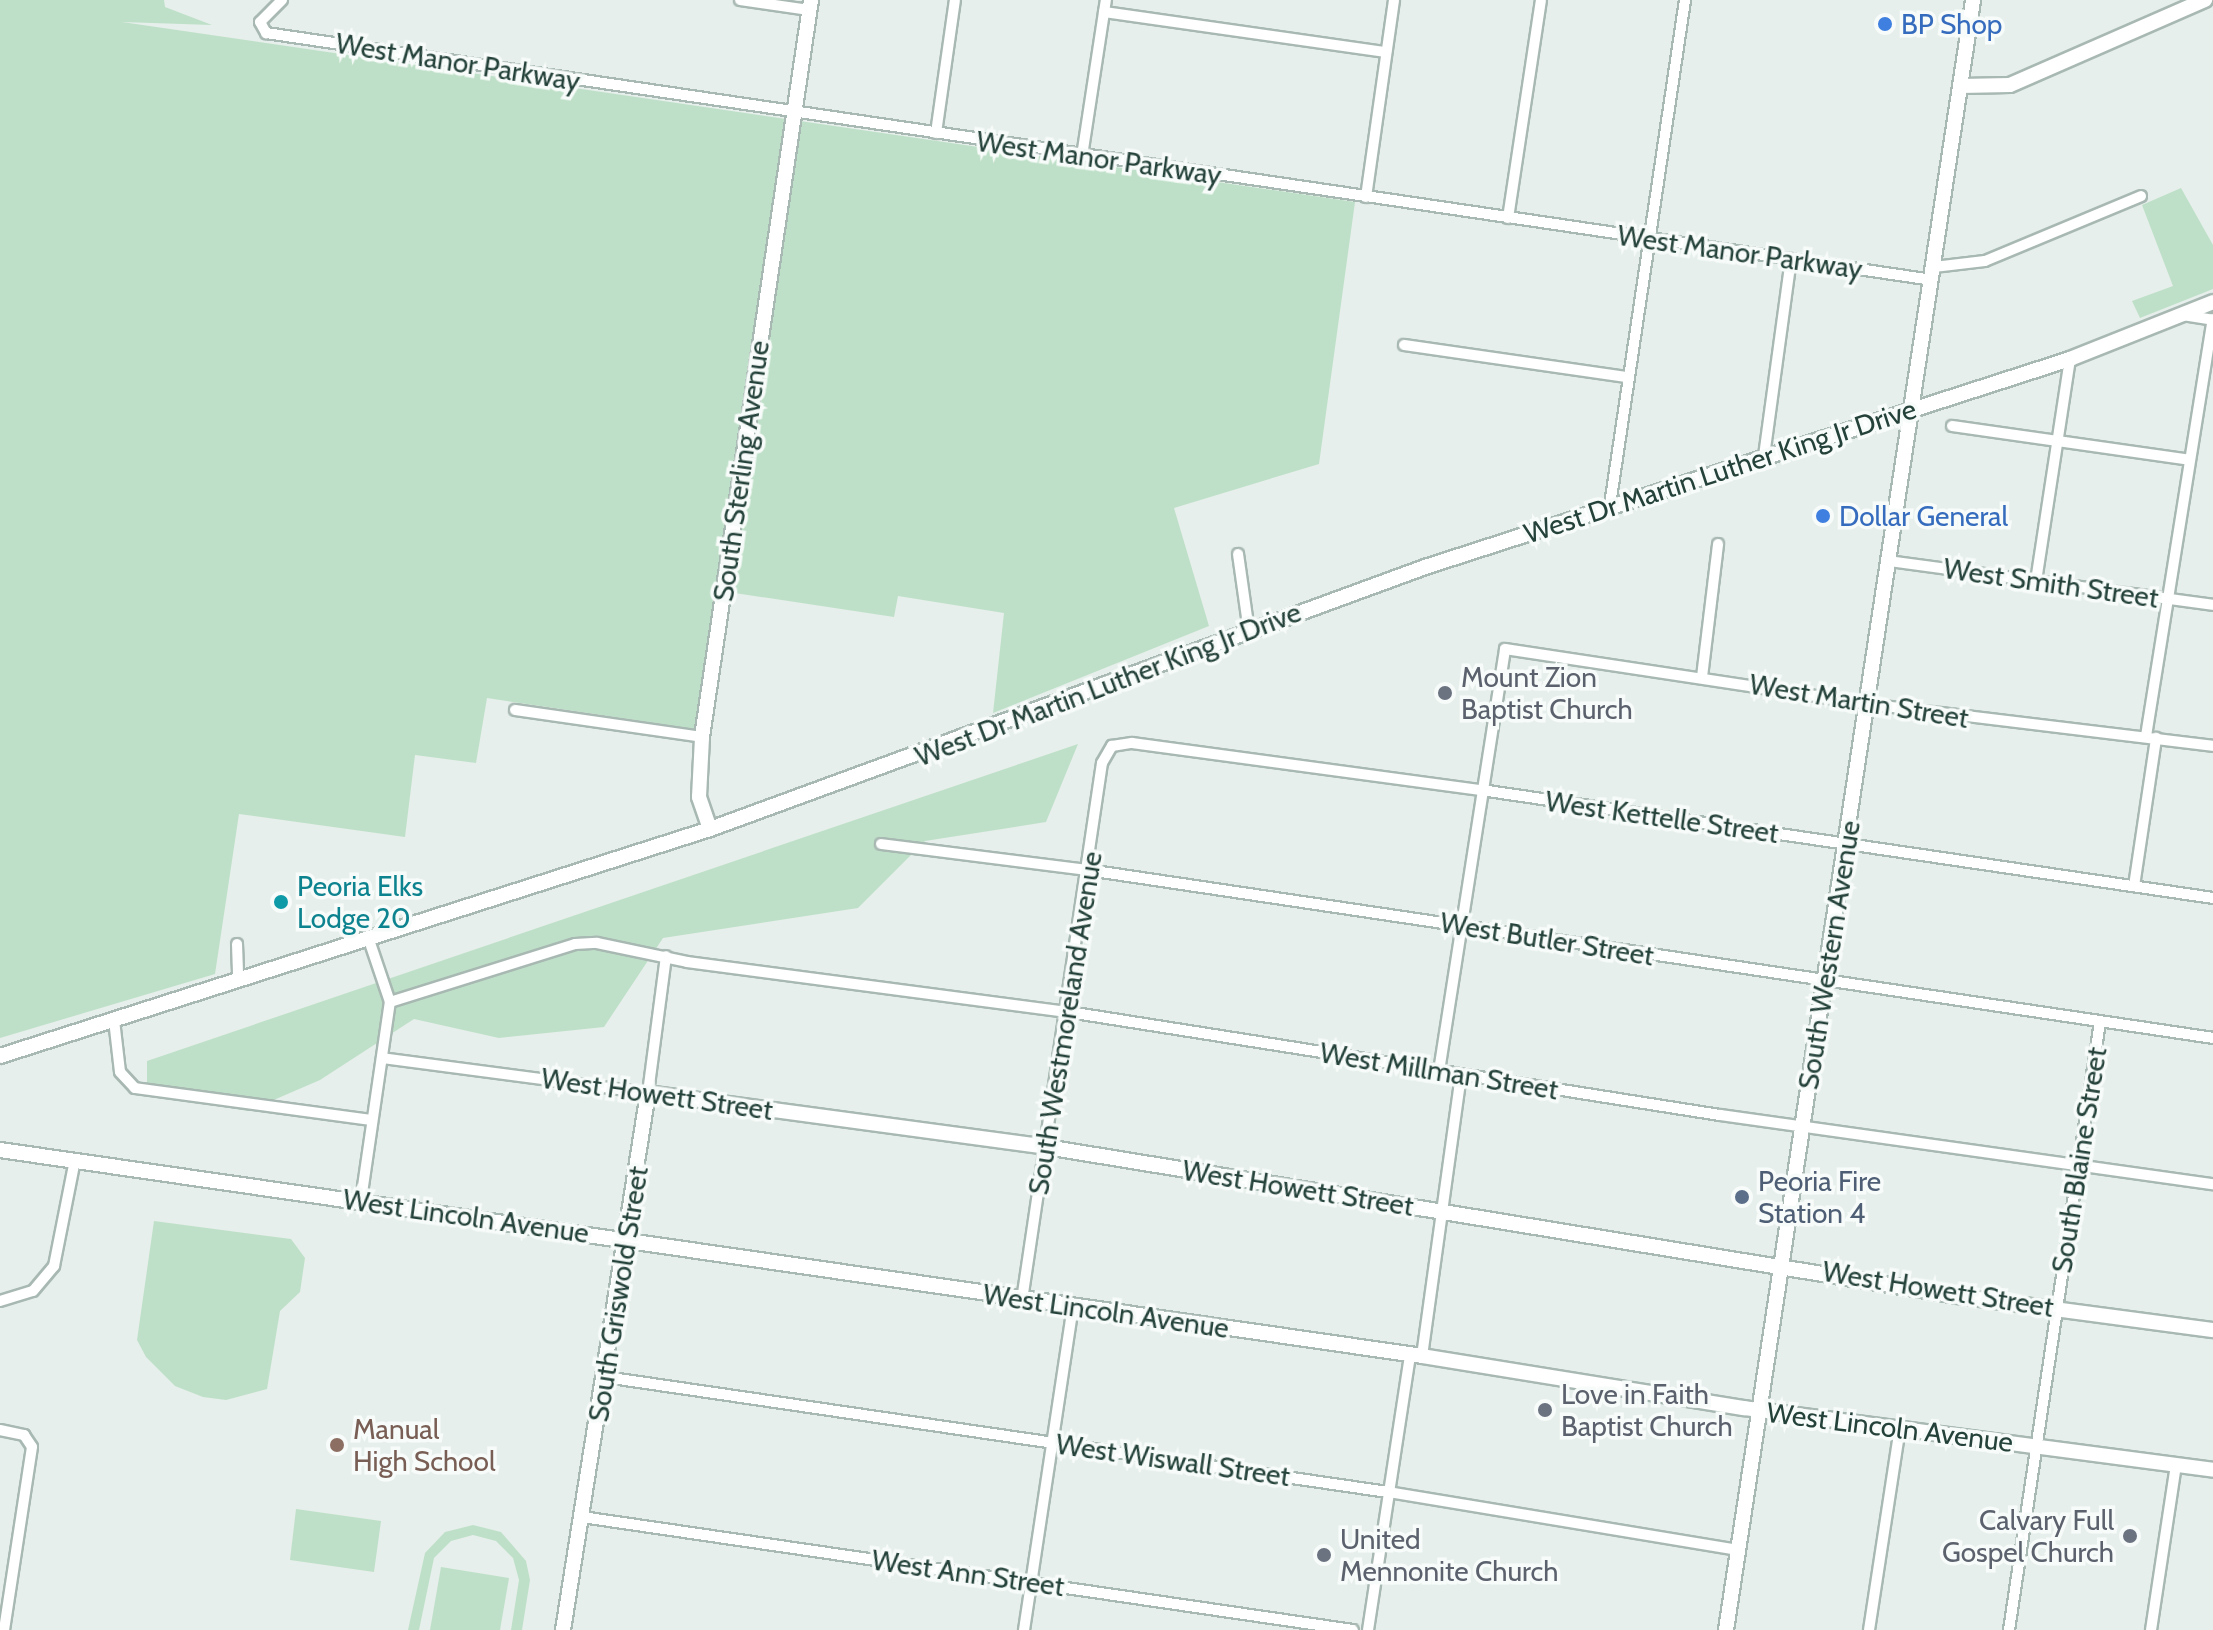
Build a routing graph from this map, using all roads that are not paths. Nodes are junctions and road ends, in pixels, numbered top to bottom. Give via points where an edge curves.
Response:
1 (282, 0) edge
2 (740, 0) edge
3 (955, 0) edge
4 (1394, 0) edge
5 (1541, 0) edge
6 (1685, 0) edge
7 (1973, 0) edge
8 (2205, 0) edge
9 (810, 5) edge
10 (1105, 6) edge
11 (1386, 52) junction
12 (1961, 86) junction
13 (793, 113) junction
14 (936, 133) junction
15 (1082, 156) junction
16 (2141, 196) dead end
17 (1366, 197) junction
18 (1508, 218) junction
19 (1647, 239) junction
20 (1791, 259) junction
21 (1933, 274) junction
22 (2213, 302) edge
23 (2181, 315) junction
24 (2213, 320) edge
25 (1404, 345) dead end
26 (2070, 359) junction
27 (1625, 377) junction
28 (1912, 409) junction
29 (1952, 426) dead end
30 (2058, 440) junction
31 (1764, 456) junction
32 (2190, 460) junction
33 (1610, 505) junction
34 (1718, 544) dead end
35 (1238, 554) dead end
36 (1889, 561) junction
37 (2036, 581) junction
38 (2169, 599) junction
39 (2213, 605) edge
40 (1249, 631) junction
41 (1702, 677) junction
42 (1867, 704) junction
43 (515, 710) dead end
44 (702, 737) junction
45 (2151, 737) junction
46 (2213, 746) edge
47 (1111, 747) joint
48 (1481, 790) junction
49 (710, 829) junction
50 (881, 844) dead end
51 (1846, 844) junction
52 (1088, 870) junction
53 (2134, 886) junction
54 (2213, 898) edge
55 (1459, 925) junction
56 (369, 940) junction
57 (237, 944) dead end
58 (666, 956) junction
59 (238, 980) junction
60 (1824, 983) junction
61 (390, 1002) junction
62 (1065, 1012) junction
63 (114, 1020) junction
64 (2100, 1022) junction
65 (2213, 1038) edge
66 (0, 1056) edge
67 (382, 1058) junction
68 (1439, 1071) junction
69 (1461, 1075) junction
70 (648, 1093) junction
71 (372, 1120) junction
72 (1802, 1127) junction
73 (1046, 1147) junction
74 (0, 1150) edge
75 (75, 1160) junction
76 (2078, 1164) junction
77 (2213, 1184) edge
78 (361, 1200) junction
79 (1442, 1211) junction
80 (628, 1240) junction
81 (1780, 1264) junction
82 (1022, 1300) junction
83 (0, 1301) edge
84 (1073, 1307) junction
85 (2056, 1309) junction
86 (2213, 1330) edge
87 (1416, 1355) junction
88 (605, 1377) junction
89 (1760, 1411) junction
90 (1900, 1428) junction
91 (0, 1430) edge
92 (1053, 1442) junction
93 (2037, 1446) junction
94 (2176, 1465) junction
95 (2213, 1470) edge
96 (1388, 1492) junction
97 (582, 1517) junction
98 (1739, 1550) junction
99 (1031, 1582) junction
100 (4, 1630) edge
101 (563, 1630) edge
102 (1024, 1630) edge
103 (1353, 1630) edge
104 (1368, 1630) edge
105 (1726, 1630) edge
106 (1869, 1630) edge
107 (2009, 1630) edge
108 (2151, 1630) edge

1 - 13 street, West Manor Parkway via 260,22 266,33
2 - 9 street
3 - 14 street
4 - 11 street
5 - 18 street
6 - 19 street
7 - 12 main road, South Western Avenue
8 - 12 main road via 2010,85
9 - 13 main road, South Sterling Avenue
10 - 11 street
10 - 15 street
11 - 17 street
12 - 21 main road, South Western Avenue
13 - 14 street, West Manor Parkway
13 - 44 main road, South Sterling Avenue
14 - 15 street, West Manor Parkway
15 - 17 street, West Manor Parkway
16 - 21 street, West Manor Parkway via 1985,261
17 - 18 street, West Manor Parkway
18 - 19 street, West Manor Parkway
19 - 20 street, West Manor Parkway
19 - 27 street
20 - 21 street, West Manor Parkway
20 - 31 street
21 - 28 main road, South Western Avenue
22 - 23 main road, West Dr Martin Luther King Jr Drive
23 - 24 street
23 - 26 main road, West Dr Martin Luther King Jr Drive
24 - 32 street
25 - 27 street
26 - 28 main road, West Dr Martin Luther King Jr Drive
26 - 30 street
27 - 33 street
28 - 31 main road, West Dr Martin Luther King Jr Drive
28 - 36 main road, South Western Avenue
29 - 30 street
30 - 32 street
30 - 37 street
31 - 33 main road, West Dr Martin Luther King Jr Drive
32 - 38 street
33 - 40 main road, West Dr Martin Luther King Jr Drive
34 - 41 street
35 - 40 street
36 - 37 street, West Smith Street
36 - 42 main road, South Western Avenue
37 - 38 street, West Smith Street
38 - 39 street, West Smith Street
38 - 45 street
40 - 49 main road, West Dr Martin Luther King Jr Drive
41 - 42 street, West Martin Street
41 - 48 street, West Martin Street via 1505,649
42 - 45 street, West Martin Street
42 - 51 main road, South Western Avenue
43 - 44 street
44 - 49 main road, South Sterling Avenue via 699,797
45 - 46 street, West Martin Street
45 - 53 street
47 - 48 street, West Kettelle Street via 1132,743
47 - 52 street, South Westmoreland Avenue via 1103,759
48 - 51 street, West Kettelle Street
48 - 55 street
49 - 56 main road, West Dr Martin Luther King Jr Drive
50 - 52 street, West Butler Street
51 - 53 street, West Kettelle Street
51 - 60 main road, South Western Avenue
52 - 55 street, West Butler Street
52 - 62 street, South Westmoreland Avenue
53 - 54 street, West Kettelle Street
55 - 60 street, West Butler Street
55 - 68 street
56 - 59 main road, West Dr Martin Luther King Jr Drive
56 - 61 street
57 - 59 street
58 - 61 street, West Millman Street via 575,944
58 - 62 street, West Millman Street
58 - 70 street, South Griswold Street
59 - 63 main road, West Dr Martin Luther King Jr Drive
60 - 64 street, West Butler Street
60 - 72 main road, South Western Avenue
61 - 67 street
62 - 68 street, West Millman Street
62 - 73 street, South Westmoreland Avenue
63 - 66 main road, West Dr Martin Luther King Jr Drive
63 - 71 street via 120,1072 135,1088
64 - 65 street, West Butler Street
64 - 76 street, South Blaine Street
67 - 70 street, West Howett Street
67 - 71 street
68 - 69 street, West Millman Street
69 - 72 street, West Millman Street
69 - 79 street
70 - 73 main road, West Howett Street
70 - 80 main road, South Griswold Street
71 - 78 street
72 - 76 street, West Millman Street
72 - 81 main road, South Western Avenue
73 - 79 main road, West Howett Street
73 - 82 street, South Westmoreland Avenue
74 - 75 main road, West Lincoln Avenue
75 - 78 main road, West Lincoln Avenue
75 - 83 street via 54,1266 33,1291
76 - 77 street, West Millman Street
76 - 85 street, South Blaine Street
78 - 80 main road, West Lincoln Avenue
79 - 81 main road, West Howett Street
79 - 87 street
80 - 82 main road, West Lincoln Avenue
80 - 88 main road, South Griswold Street
81 - 85 main road, West Howett Street
81 - 89 main road, South Western Avenue
82 - 84 main road, West Lincoln Avenue
84 - 87 main road, West Lincoln Avenue
84 - 92 street
85 - 86 main road, West Howett Street
85 - 93 street, South Blaine Street
87 - 89 main road, West Lincoln Avenue
87 - 96 street
88 - 92 street, West Wiswall Street
88 - 97 main road, South Griswold Street
89 - 90 main road, West Lincoln Avenue
89 - 98 main road, South Western Avenue
90 - 93 main road, West Lincoln Avenue
90 - 106 street
91 - 100 street via 30,1441
92 - 96 street, West Wiswall Street
92 - 99 street
93 - 94 main road, West Lincoln Avenue
93 - 107 street, South Blaine Street
94 - 95 main road, West Lincoln Avenue
94 - 108 street
96 - 98 street, West Wiswall Street
96 - 104 street
97 - 99 street, West Ann Street
97 - 101 main road, South Griswold Street
98 - 105 main road, South Western Avenue
99 - 102 street
99 - 103 street, West Ann Street

